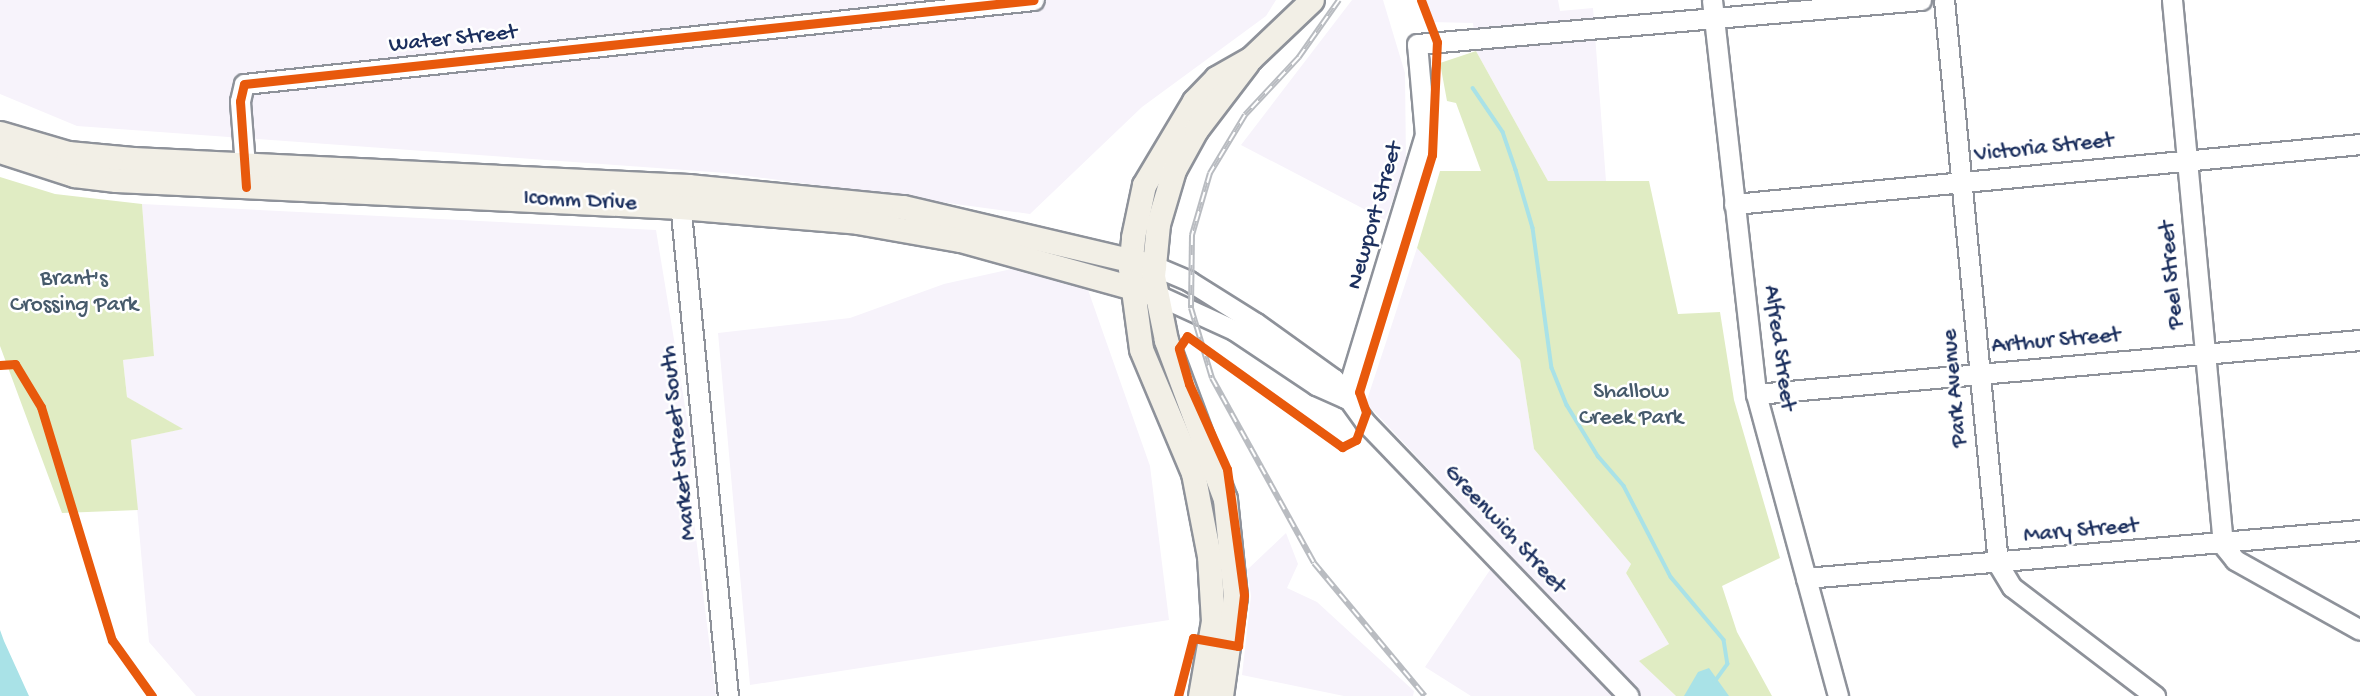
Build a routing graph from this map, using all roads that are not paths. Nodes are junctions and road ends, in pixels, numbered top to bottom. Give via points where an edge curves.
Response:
1 (1034, 0) edge
2 (1312, 0) edge
3 (1920, 0) edge
4 (1944, 0) edge
5 (2172, 0) edge
6 (973, 3) edge
7 (1713, 9) edge
8 (1251, 58) junction
9 (0, 133) edge
10 (2360, 144) edge
11 (0, 151) edge
12 (2187, 158) junction
13 (245, 176) junction
14 (1962, 183) junction
15 (679, 196) junction
16 (1734, 204) junction
17 (1131, 259) junction
18 (1154, 266) junction
19 (1132, 286) junction
20 (1155, 294) junction
21 (2360, 340) edge
22 (2205, 353) junction
23 (1979, 373) junction
24 (1756, 394) junction
25 (1345, 398) junction
26 (2360, 530) edge
27 (2223, 545) junction
28 (1998, 564) junction
29 (1805, 578) junction
30 (2360, 630) edge
31 (728, 696) edge
32 (1200, 696) edge
33 (1221, 696) edge
34 (1629, 696) edge
35 (1838, 696) edge
36 (2155, 696) edge

1 - 6 street, Water Street
2 - 8 main road
3 - 7 street
4 - 14 street, Park Avenue
5 - 12 street, Peel Street
6 - 13 street, Water Street via 244,84 240,101
7 - 16 street, Alfred Street
7 - 25 street, Newport Street via 1417,44 1426,135
8 - 17 main road via 1216,78 1165,143 1144,185
8 - 18 main road via 1196,130 1174,170 1157,224
9 - 13 main road, Icomm Drive via 68,153
10 - 12 street, Victoria Street
11 - 13 main road, Icomm Drive via 74,175
12 - 14 street, Victoria Street
12 - 22 street, Peel Street
13 - 15 main road, Icomm Drive
14 - 16 street, Victoria Street
14 - 23 street, Park Avenue
15 - 17 main road, Icomm Drive via 903,207
15 - 19 main road, Icomm Drive via 960,240
15 - 31 street, Market Street South
16 - 24 street, Alfred Street
17 - 18 main road, Icomm Drive
17 - 19 main road
18 - 20 main road
18 - 25 street, Greenwich Street via 1189,281 1303,355 1334,379
19 - 20 main road, Icomm Drive
19 - 32 main road via 1141,349 1193,472 1202,506 1213,621
20 - 25 street, Greenwich Street via 1234,330 1316,385
20 - 33 main road via 1175,370 1215,463 1225,499 1235,596
21 - 22 street, Arthur Street
22 - 23 street, Arthur Street
22 - 27 street, Peel Street
23 - 24 street, Arthur Street
23 - 28 street, Park Avenue
24 - 29 street, Alfred Street
25 - 34 street, Greenwich Street
26 - 27 street, Mary Street
27 - 28 street, Mary Street
27 - 30 street via 2235,560
28 - 29 street, Mary Street
28 - 36 street via 2012,587
29 - 35 street, Alfred Street

